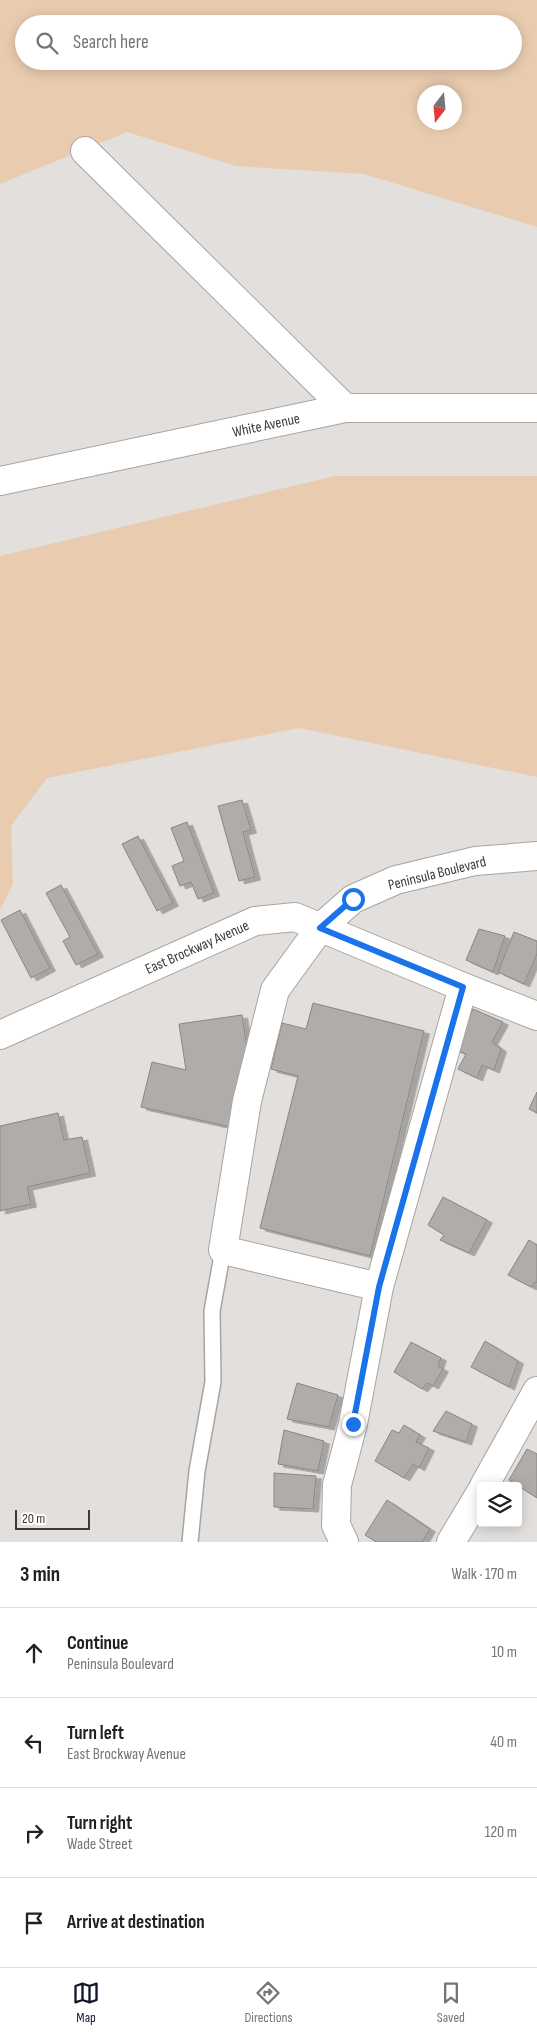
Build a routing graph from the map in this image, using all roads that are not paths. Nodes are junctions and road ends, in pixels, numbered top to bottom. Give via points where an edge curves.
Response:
1 (85, 152) dead end
2 (346, 408) junction
3 (537, 408) edge
4 (0, 481) edge
5 (537, 856) edge
6 (320, 928) junction
7 (463, 987) junction
8 (537, 1016) edge
9 (0, 1035) edge
10 (223, 1250) junction
11 (379, 1287) junction
12 (537, 1391) edge
13 (486, 1482) edge
14 (477, 1499) edge
15 (190, 1542) edge
16 (344, 1542) edge
17 (451, 1542) edge

1 - 2 street
2 - 3 street, White Avenue
2 - 4 street, White Avenue
5 - 6 street, Peninsula Boulevard via 475,861 396,880 353,899
6 - 7 street, East Brockway Avenue
6 - 9 street, East Brockway Avenue via 295,917 255,921
6 - 10 street, Peninsula Boulevard via 274,990 247,1101
7 - 8 street, East Brockway Avenue
7 - 11 street
10 - 11 street
10 - 15 lane via 212,1311 213,1382 197,1471
11 - 16 street via 353,1424 337,1485 336,1525
12 - 13 street
14 - 17 street

